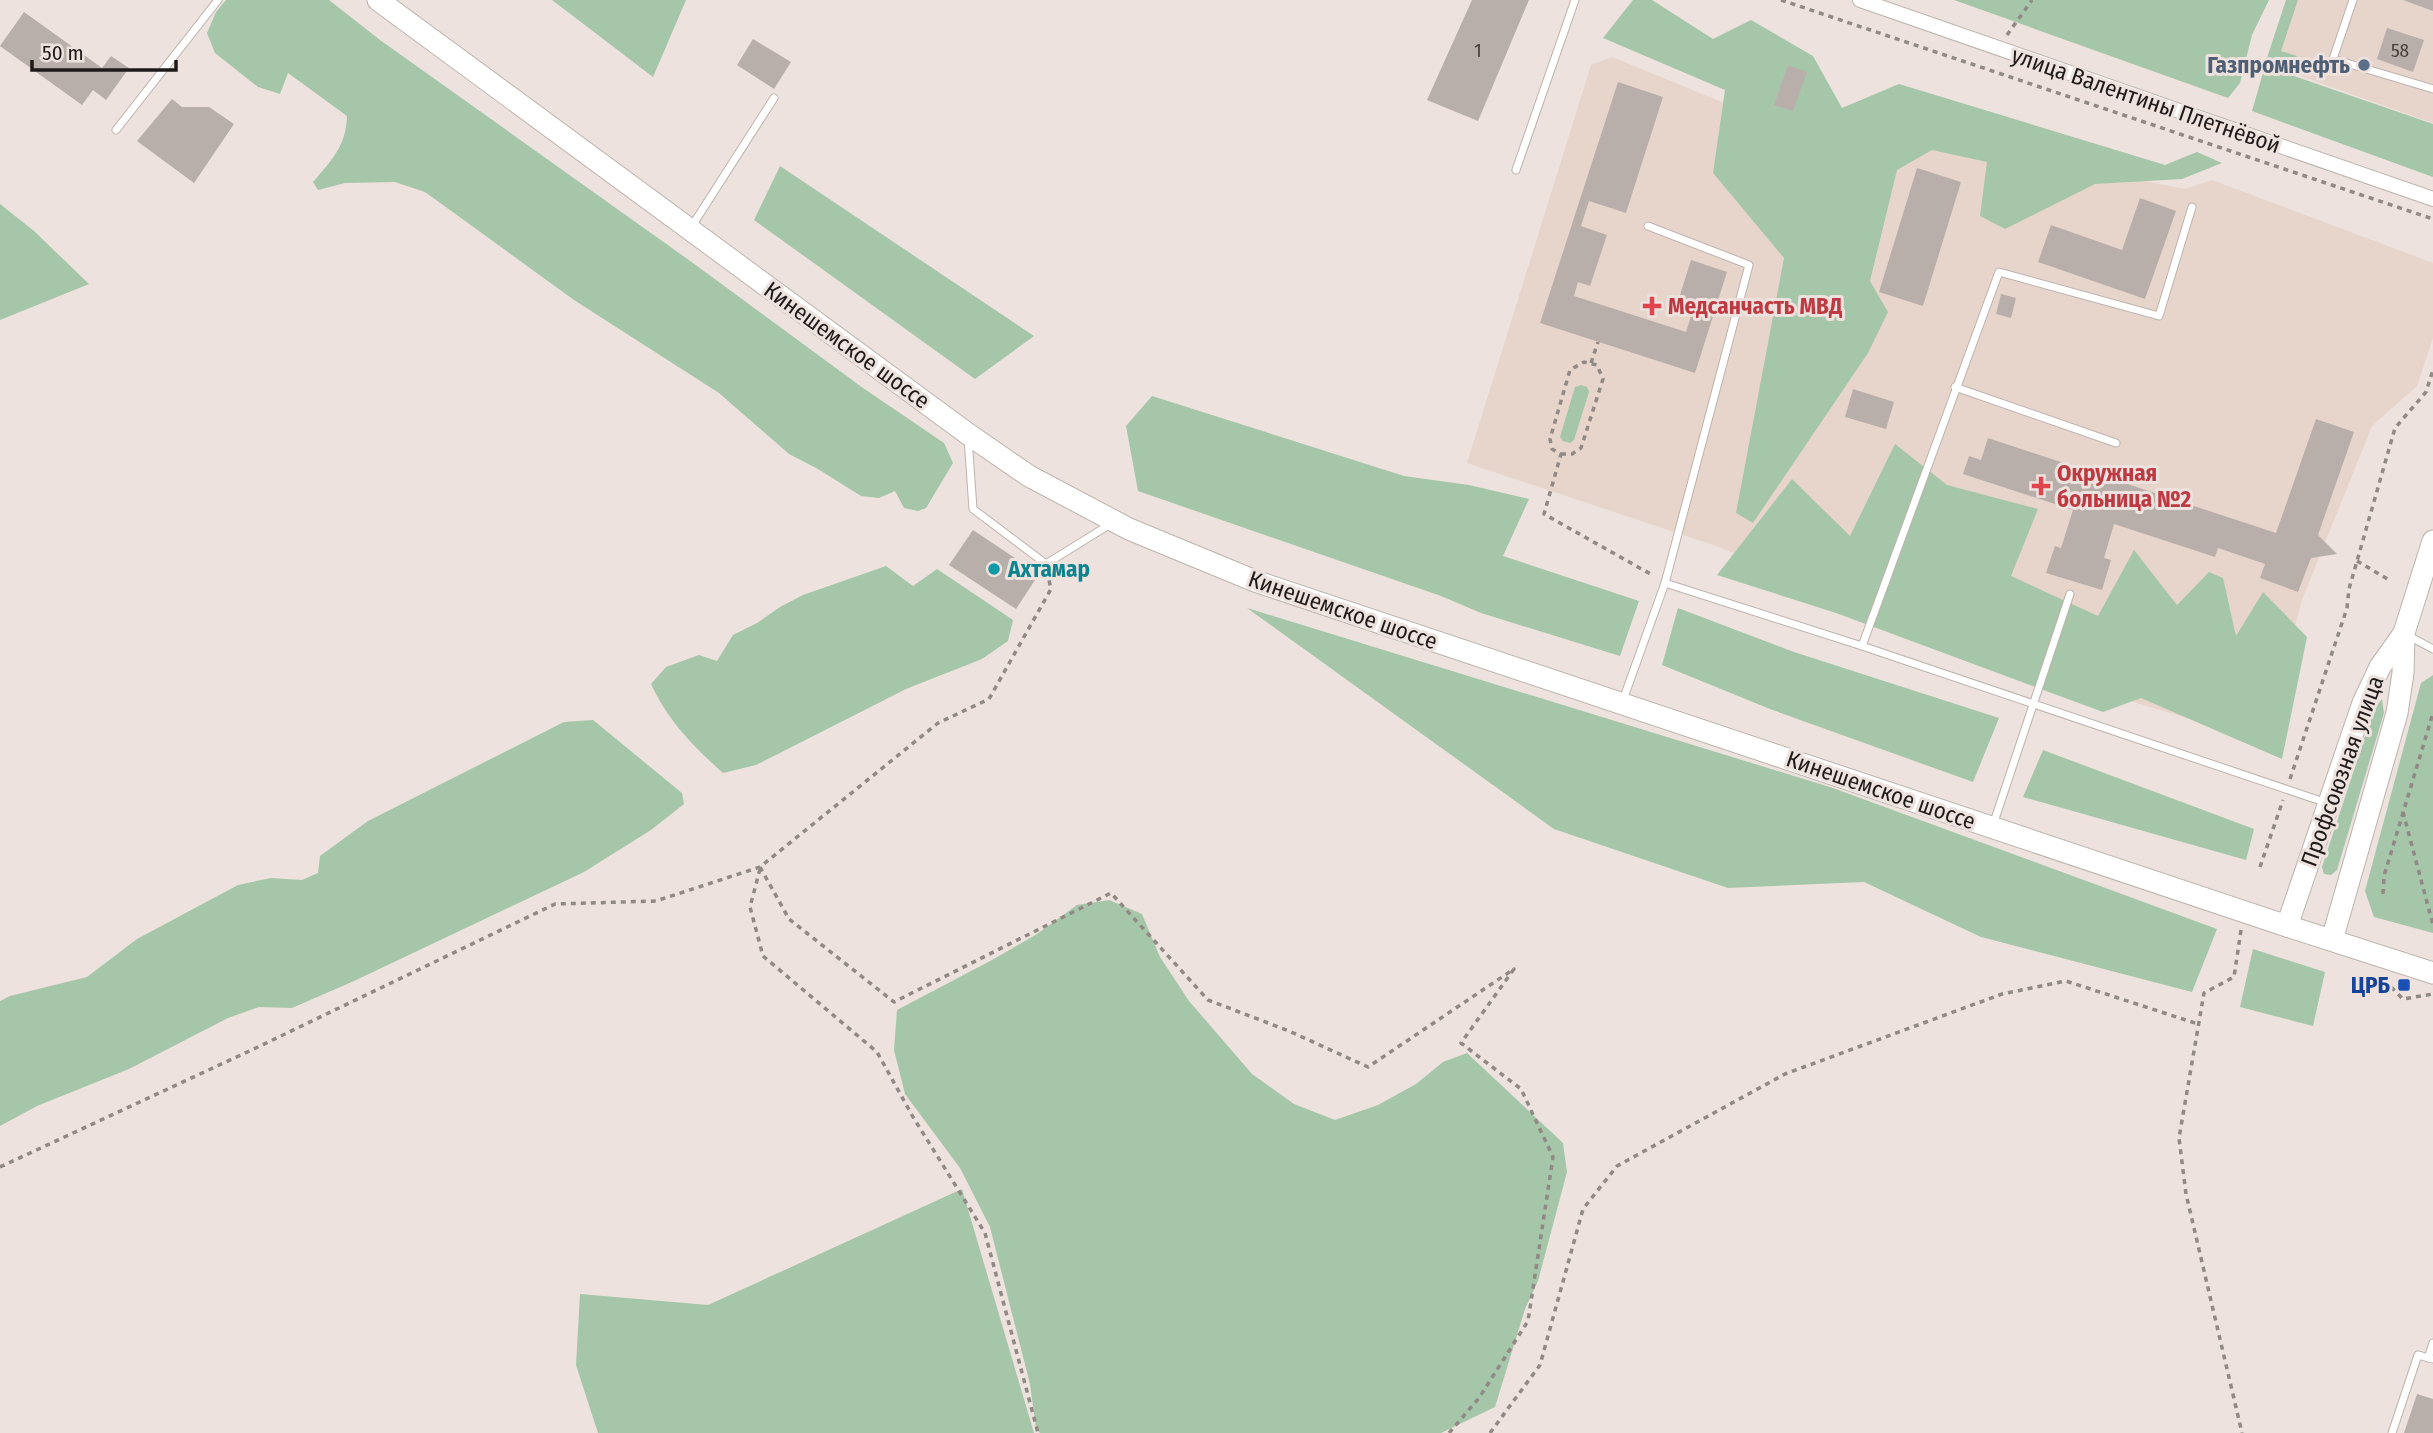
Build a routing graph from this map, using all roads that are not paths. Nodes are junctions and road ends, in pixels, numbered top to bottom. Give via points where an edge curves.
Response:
1 (218, 0) edge
2 (378, 0) edge
3 (1575, 0) edge
4 (1860, 0) edge
5 (2353, 0) edge
6 (2433, 89) edge
7 (774, 98) dead end
8 (116, 130) dead end
9 (1516, 170) dead end
10 (2433, 199) edge
11 (2192, 207) dead end
12 (1648, 226) dead end
13 (690, 229) junction
14 (1955, 387) junction
15 (968, 434) junction
16 (2116, 443) dead end
17 (1115, 522) junction
18 (2433, 541) edge
19 (1665, 583) junction
20 (2070, 594) dead end
21 (2404, 633) junction
22 (1862, 646) junction
23 (2433, 649) edge
24 (1622, 704) junction
25 (2034, 704) junction
26 (2328, 803) junction
27 (1992, 828) junction
28 (2287, 926) junction
29 (2332, 940) junction
30 (2433, 973) edge
31 (2433, 1343) edge
32 (2431, 1359) edge
33 (2392, 1433) edge

1 - 8 lane
2 - 13 main road, Кинешемское шоссе
3 - 9 lane
4 - 10 street, улица Валентины Плетнёвой
5 - 6 lane via 2333,59
7 - 13 lane
11 - 14 lane via 2159,316 1999,272
12 - 19 lane via 1749,265
13 - 15 main road, Кинешемское шоссе
14 - 16 lane
14 - 22 lane
15 - 17 main road, Кинешемское шоссе via 1029,476
15 - 17 lane via 973,509 1046,564
17 - 24 main road, Кинешемское шоссе via 1255,581
18 - 21 main road, Профсоюзная улица
19 - 22 lane
19 - 24 lane
20 - 25 lane
21 - 23 lane
21 - 26 main road, Профсоюзная улица via 2380,667 2363,703
21 - 29 main road via 2397,713
22 - 25 lane
24 - 27 main road, Кинешемское шоссе
25 - 26 lane
25 - 27 lane
26 - 28 main road, Профсоюзная улица
27 - 28 main road, Кинешемское шоссе
28 - 29 main road, Кинешемское шоссе
29 - 30 main road, Кинешемское шоссе
31 - 32 lane
32 - 33 lane via 2418,1355

